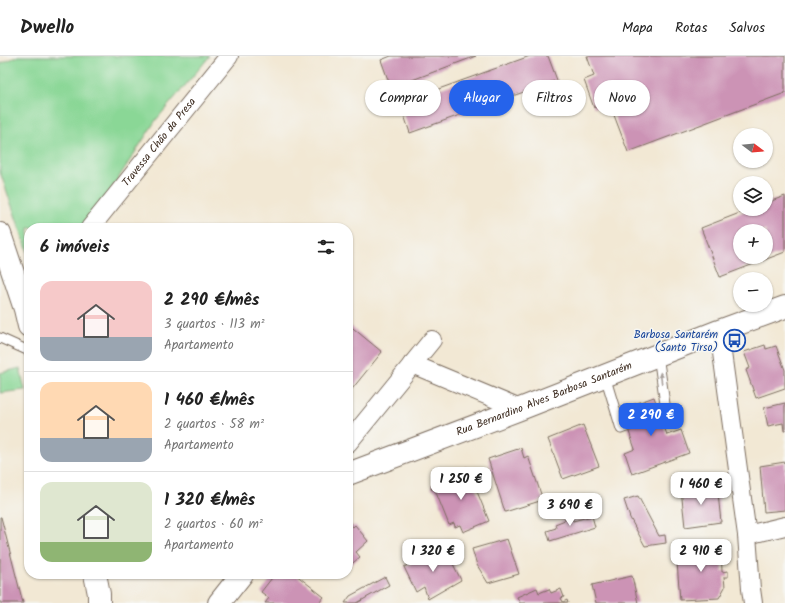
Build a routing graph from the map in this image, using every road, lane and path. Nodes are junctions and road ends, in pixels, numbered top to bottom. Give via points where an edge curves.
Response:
1 (229, 56) edge
2 (94, 223) edge
3 (0, 234) edge
4 (24, 302) edge
5 (785, 307) edge
6 (719, 331) junction
7 (0, 338) edge
8 (432, 340) dead end
9 (24, 349) edge
10 (658, 355) junction
11 (412, 364) junction
12 (605, 376) junction
13 (520, 409) junction
14 (353, 437) edge
15 (353, 472) edge
16 (785, 526) edge
17 (747, 535) junction
18 (238, 579) edge
19 (219, 603) edge
20 (753, 603) edge

1 - 2 street, Travessa Chão da Presa
3 - 4 street
5 - 6 street, Rua Bernardino Alves Barbosa Santarém
6 - 10 street, Rua Bernardino Alves Barbosa Santarém
6 - 17 street
7 - 9 lane
8 - 11 street
10 - 12 street, Rua Bernardino Alves Barbosa Santarém
12 -> 10 lane via 621,429 666,411
11 - 13 street
11 - 14 street
12 - 13 street, Rua Bernardino Alves Barbosa Santarém
13 - 15 street, Rua Bernardino Alves Barbosa Santarém
16 - 17 street
17 - 20 street
18 - 19 street

